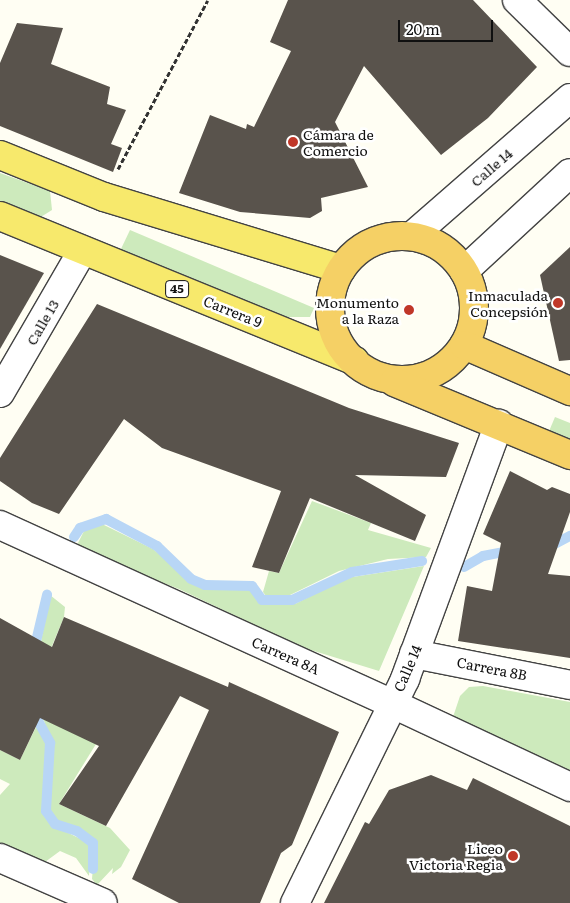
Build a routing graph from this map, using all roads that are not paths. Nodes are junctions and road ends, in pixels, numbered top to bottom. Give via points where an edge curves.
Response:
1 (516, 0) edge
2 (570, 52) edge
3 (570, 98) edge
4 (0, 155) edge
5 (570, 173) edge
6 (0, 216) edge
7 (412, 236) junction
8 (84, 250) junction
9 (341, 269) junction
10 (464, 271) junction
11 (464, 345) junction
12 (355, 362) junction
13 (388, 380) junction
14 (570, 390) edge
15 (0, 393) edge
16 (500, 424) junction
17 (570, 455) edge
18 (0, 525) edge
19 (414, 654) junction
20 (570, 685) edge
21 (391, 703) junction
22 (570, 787) edge
23 (0, 858) edge
24 (103, 903) edge
25 (295, 903) edge

1 - 2 street
3 - 7 street, Calle 14
4 - 9 main road via 104,197
5 - 10 street
6 - 8 main road, Carrera 9 / 45
7 - 9 highway via 372,242
7 - 10 highway via 442,248
8 - 12 main road, Carrera 9 / 45
8 - 15 street, Calle 13
9 - 12 highway via 332,288 332,329 340,347
10 - 11 highway via 474,308
11 - 13 highway via 439,370 423,378
11 - 14 highway
12 - 13 highway via 370,374
13 - 16 highway
16 - 17 highway
16 - 19 street, Calle 14
18 - 21 street, Carrera 8A
19 - 20 street, Carrera 8B
19 - 21 street, Calle 14
21 - 22 street, Carrera 8A
21 - 25 street, Calle 14
23 - 24 street

